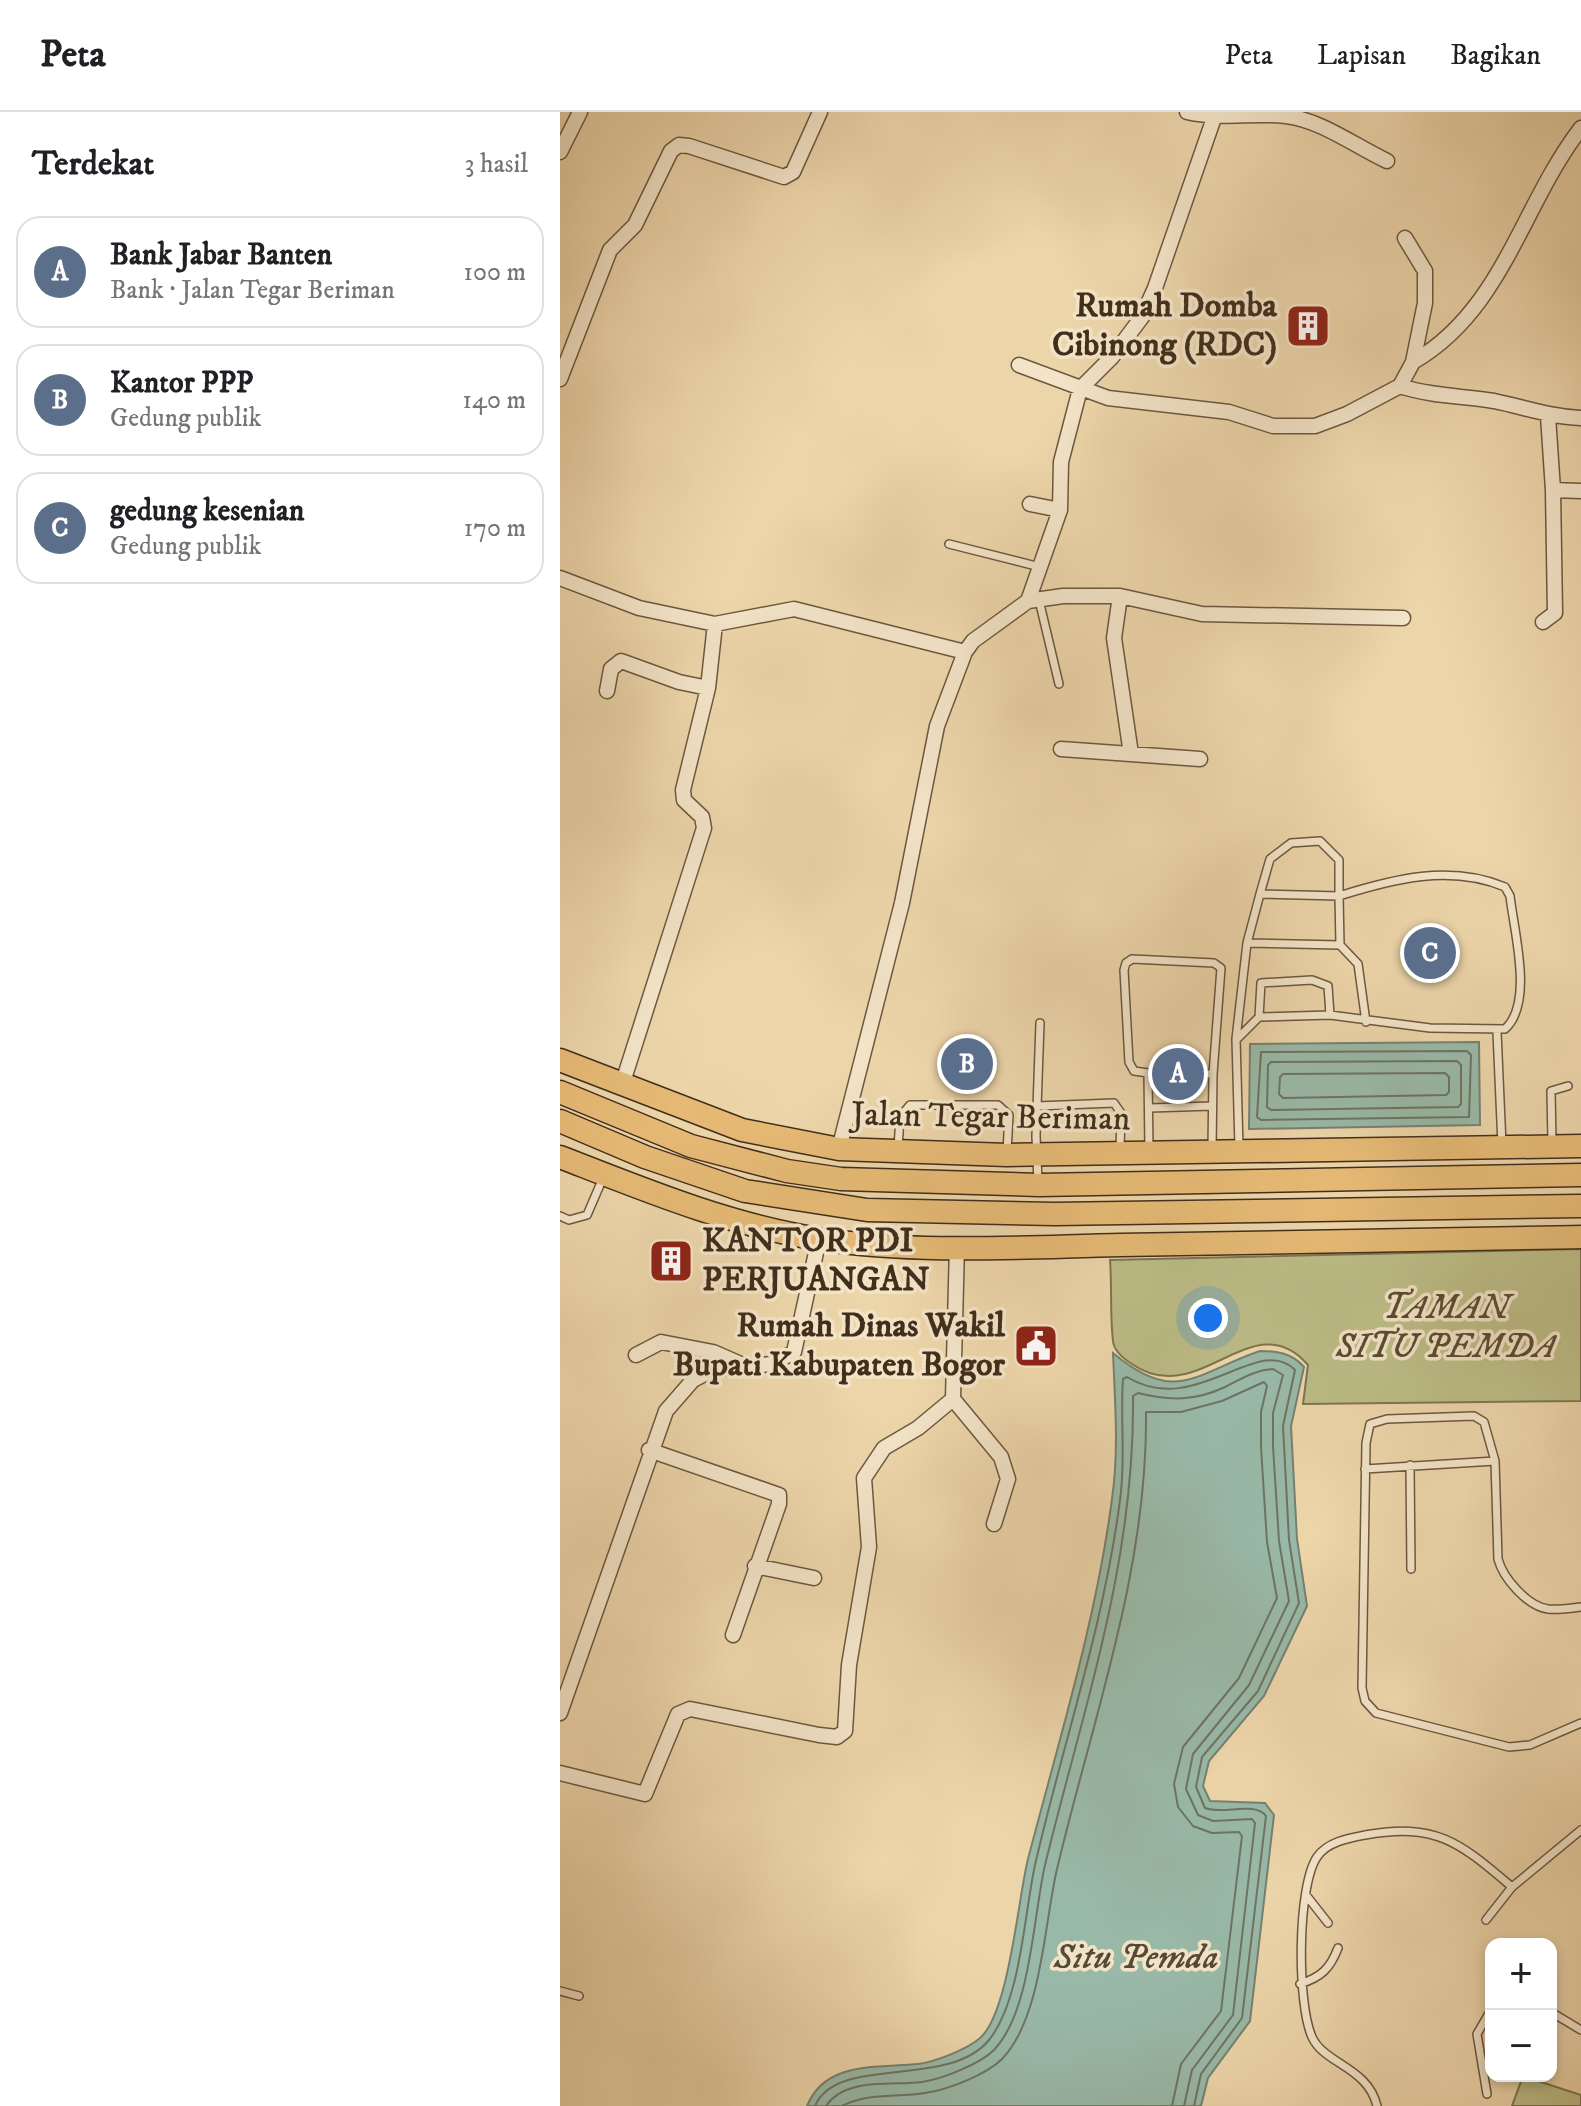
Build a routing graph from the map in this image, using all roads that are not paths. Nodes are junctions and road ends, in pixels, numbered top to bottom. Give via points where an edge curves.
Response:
1 (580, 112) edge
2 (820, 112) edge
3 (1187, 112) edge
4 (1215, 115) edge
5 (1581, 128) edge
6 (560, 152) edge
7 (1387, 161) dead end
8 (1405, 238) dead end
9 (1413, 362) junction
10 (1019, 365) dead end
11 (560, 379) edge
12 (1400, 386) junction
13 (1080, 389) junction
14 (1548, 416) junction
15 (1581, 418) edge
16 (1553, 490) junction
17 (1581, 491) edge
18 (1030, 504) dead end
19 (1060, 510) junction
20 (949, 544) dead end
21 (1040, 567) junction
22 (562, 582) edge
23 (1120, 596) junction
24 (1034, 601) junction
25 (1403, 618) dead end
26 (1543, 622) dead end
27 (715, 624) junction
28 (965, 652) junction
29 (1059, 684) dead end
30 (708, 688) junction
31 (607, 691) dead end
32 (1061, 749) dead end
33 (1131, 754) junction
34 (1200, 759) dead end
35 (1260, 894) junction
36 (1339, 896) junction
37 (1247, 943) junction
38 (1340, 945) junction
39 (1330, 1015) junction
40 (1259, 1017) junction
41 (1366, 1022) junction
42 (1040, 1023) dead end
43 (1497, 1032) junction
44 (1236, 1039) junction
45 (560, 1060) edge
46 (1148, 1073) junction
47 (1213, 1074) junction
48 (622, 1085) junction
49 (1568, 1086) dead end
50 (560, 1092) edge
51 (1037, 1106) junction
52 (1212, 1106) junction
53 (1150, 1108) junction
54 (560, 1121) edge
55 (1581, 1146) edge
56 (1502, 1147) junction
57 (1552, 1147) junction
58 (839, 1149) junction
59 (1212, 1152) junction
60 (1240, 1152) junction
61 (1149, 1153) junction
62 (898, 1154) junction
63 (1120, 1154) junction
64 (1007, 1155) junction
65 (1036, 1155) junction
66 (560, 1157) edge
67 (605, 1175) junction
68 (1581, 1175) edge
69 (1503, 1177) junction
70 (1336, 1180) junction
71 (1039, 1185) junction
72 (1581, 1206) edge
73 (1337, 1209) junction
74 (1055, 1214) junction
75 (560, 1216) edge
76 (1581, 1237) edge
77 (819, 1239) junction
78 (957, 1246) junction
79 (1054, 1246) junction
80 (636, 1355) dead end
81 (746, 1366) junction
82 (953, 1399) junction
83 (649, 1450) junction
84 (1495, 1461) junction
85 (1410, 1465) junction
86 (1365, 1469) junction
87 (994, 1524) dead end
88 (755, 1566) junction
89 (1411, 1569) dead end
90 (814, 1578) dead end
91 (1581, 1607) edge
92 (733, 1635) dead end
93 (560, 1713) edge
94 (1581, 1723) edge
95 (560, 1773) edge
96 (1581, 1830) edge
97 (1512, 1887) junction
98 (1306, 1895) junction
99 (1486, 1920) dead end
100 (1328, 1923) dead end
101 (1338, 1948) dead end
102 (1300, 1984) junction
103 (560, 1991) edge
104 (579, 1996) dead end
105 (1557, 2016) edge
106 (1485, 2020) edge
107 (1581, 2030) edge
108 (1485, 2082) edge
109 (1485, 2082) edge
110 (1487, 2094) dead end
111 (1377, 2106) edge

1 - 6 street
2 - 11 street via 793,172 784,177 689,146 671,151 635,225 610,250
3 - 4 street
4 - 7 street via 1300,118
4 - 13 street via 1142,317
5 - 9 street via 1563,151 1482,302 1455,334
8 - 9 street via 1425,271 1425,303
9 - 12 street
10 - 13 street
12 - 13 street via 1315,426 1273,426 1229,412 1108,398
12 - 14 street
13 - 19 street via 1061,462
14 - 15 street
14 - 16 street
16 - 17 street
16 - 26 street via 1555,613
18 - 19 street
19 - 21 street
20 - 21 lane
21 - 24 street
22 - 27 street via 639,608
23 - 24 street
23 - 25 street via 1202,614
23 - 33 street via 1114,638
24 - 28 street via 973,641
24 - 29 lane
27 - 28 street via 794,609
27 - 30 street
28 - 58 street via 937,726 902,903
30 - 31 street via 621,661 611,669
30 - 48 street via 683,790 704,828
32 - 33 street
33 - 34 street
35 - 36 lane
35 - 36 lane via 1270,859 1291,843 1320,841 1339,860
35 - 37 lane
36 - 38 lane
36 - 43 lane via 1392,880 1445,874 1505,887 1522,994 1516,1020
37 - 38 lane
37 - 44 lane
38 - 41 lane via 1358,964
39 - 40 lane
39 - 40 lane via 1328,986 1312,980 1261,983
39 - 41 lane
40 - 44 lane
41 - 43 lane
42 - 51 lane
43 - 56 lane
44 - 60 lane
45 - 48 main road, Jalan Tegar Beriman
46 - 47 lane
46 - 47 lane via 1134,1071 1129,1062 1124,970 1132,959 1214,963 1221,968
46 - 53 lane
47 - 52 lane
48 - 58 main road, Jalan Tegar Beriman via 742,1130
49 - 57 lane via 1551,1091
50 - 71 main road, Jalan Tegar Beriman via 691,1146 787,1171 841,1179
51 - 63 lane via 1114,1103 1121,1113
51 - 65 lane
52 - 53 lane
52 - 59 lane
53 - 61 lane
54 - 74 main road via 745,1191 867,1210
55 - 57 main road, Jalan Tegar Beriman
56 - 57 main road, Jalan Tegar Beriman
56 - 60 main road, Jalan Tegar Beriman
56 - 69 main road
58 - 62 main road, Jalan Tegar Beriman
59 - 60 main road, Jalan Tegar Beriman
59 - 61 main road, Jalan Tegar Beriman
61 - 63 main road, Jalan Tegar Beriman
62 - 64 main road, Jalan Tegar Beriman
62 - 64 lane via 903,1109 945,1104 1006,1109
63 - 65 main road, Jalan Tegar Beriman
64 - 65 main road, Jalan Tegar Beriman
65 - 71 lane
66 - 67 main road
67 - 75 lane via 587,1215 569,1220
67 - 77 main road via 674,1202
68 - 69 main road, Jalan Tegar Beriman
69 - 70 main road, Jalan Tegar Beriman
70 - 71 main road, Jalan Tegar Beriman
70 - 73 main road
72 - 73 main road
73 - 74 main road
74 - 79 main road
76 - 79 main road
77 - 78 main road
77 - 81 street via 794,1352 771,1364
78 - 79 main road
78 - 82 street
80 - 81 street via 661,1342 713,1352
81 - 83 street via 712,1370 693,1380 666,1411
82 - 87 street via 1001,1457 1008,1479
82 - 95 street via 884,1448 864,1478 869,1547 849,1665 845,1731 837,1737 819,1735 690,1709 678,1714 645,1794
83 - 88 street via 779,1495
83 - 93 street
84 - 85 lane
84 - 86 lane via 1484,1422 1474,1416 1387,1419 1370,1424
84 - 91 lane via 1502,1572 1536,1605
85 - 86 lane
85 - 89 lane
86 - 94 lane via 1365,1701 1376,1713 1509,1747 1530,1745
88 - 90 street
88 - 92 street
96 - 97 lane
97 - 98 lane via 1455,1842 1440,1834 1407,1831 1349,1838 1325,1848 1311,1869
97 - 99 lane
98 - 100 lane
98 - 102 lane
101 - 102 lane via 1320,1977
102 - 111 lane via 1313,2041 1367,2083
103 - 104 lane
105 - 107 lane
106 - 108 lane via 1477,2034
109 - 110 lane

